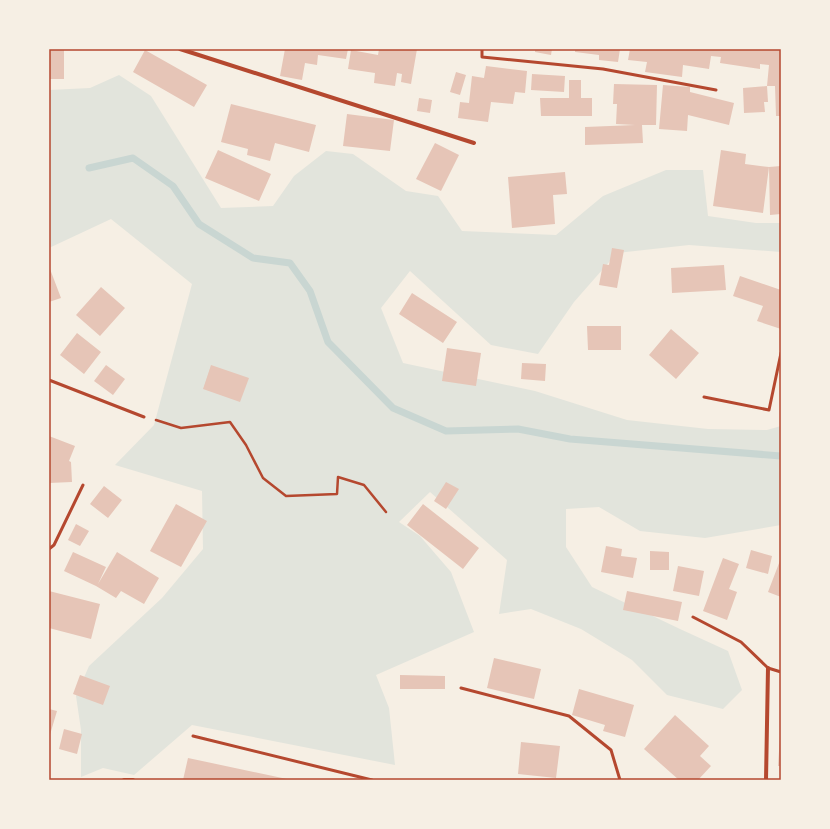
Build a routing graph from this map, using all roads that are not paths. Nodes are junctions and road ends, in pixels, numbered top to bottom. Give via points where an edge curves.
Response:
1 (180, 49) edge
2 (482, 49) edge
3 (716, 90) dead end
4 (474, 143) dead end
5 (781, 353) edge
6 (49, 380) edge
7 (704, 397) dead end
8 (144, 417) road end
9 (83, 485) dead end
10 (49, 548) edge
11 (693, 617) dead end
12 (768, 668) junction
13 (781, 672) edge
14 (461, 688) dead end
15 (194, 736) dead end
16 (124, 780) edge
17 (133, 780) edge
18 (372, 780) edge
19 (620, 780) edge
20 (766, 780) edge

1 - 4 street
2 - 3 lane via 482,57 603,69
5 - 7 lane via 768,410
6 - 8 lane
9 - 10 lane via 54,545
11 - 12 lane via 741,642
12 - 13 lane
12 - 20 street
14 - 19 lane via 569,716 611,750
15 - 18 lane
16 - 17 street

